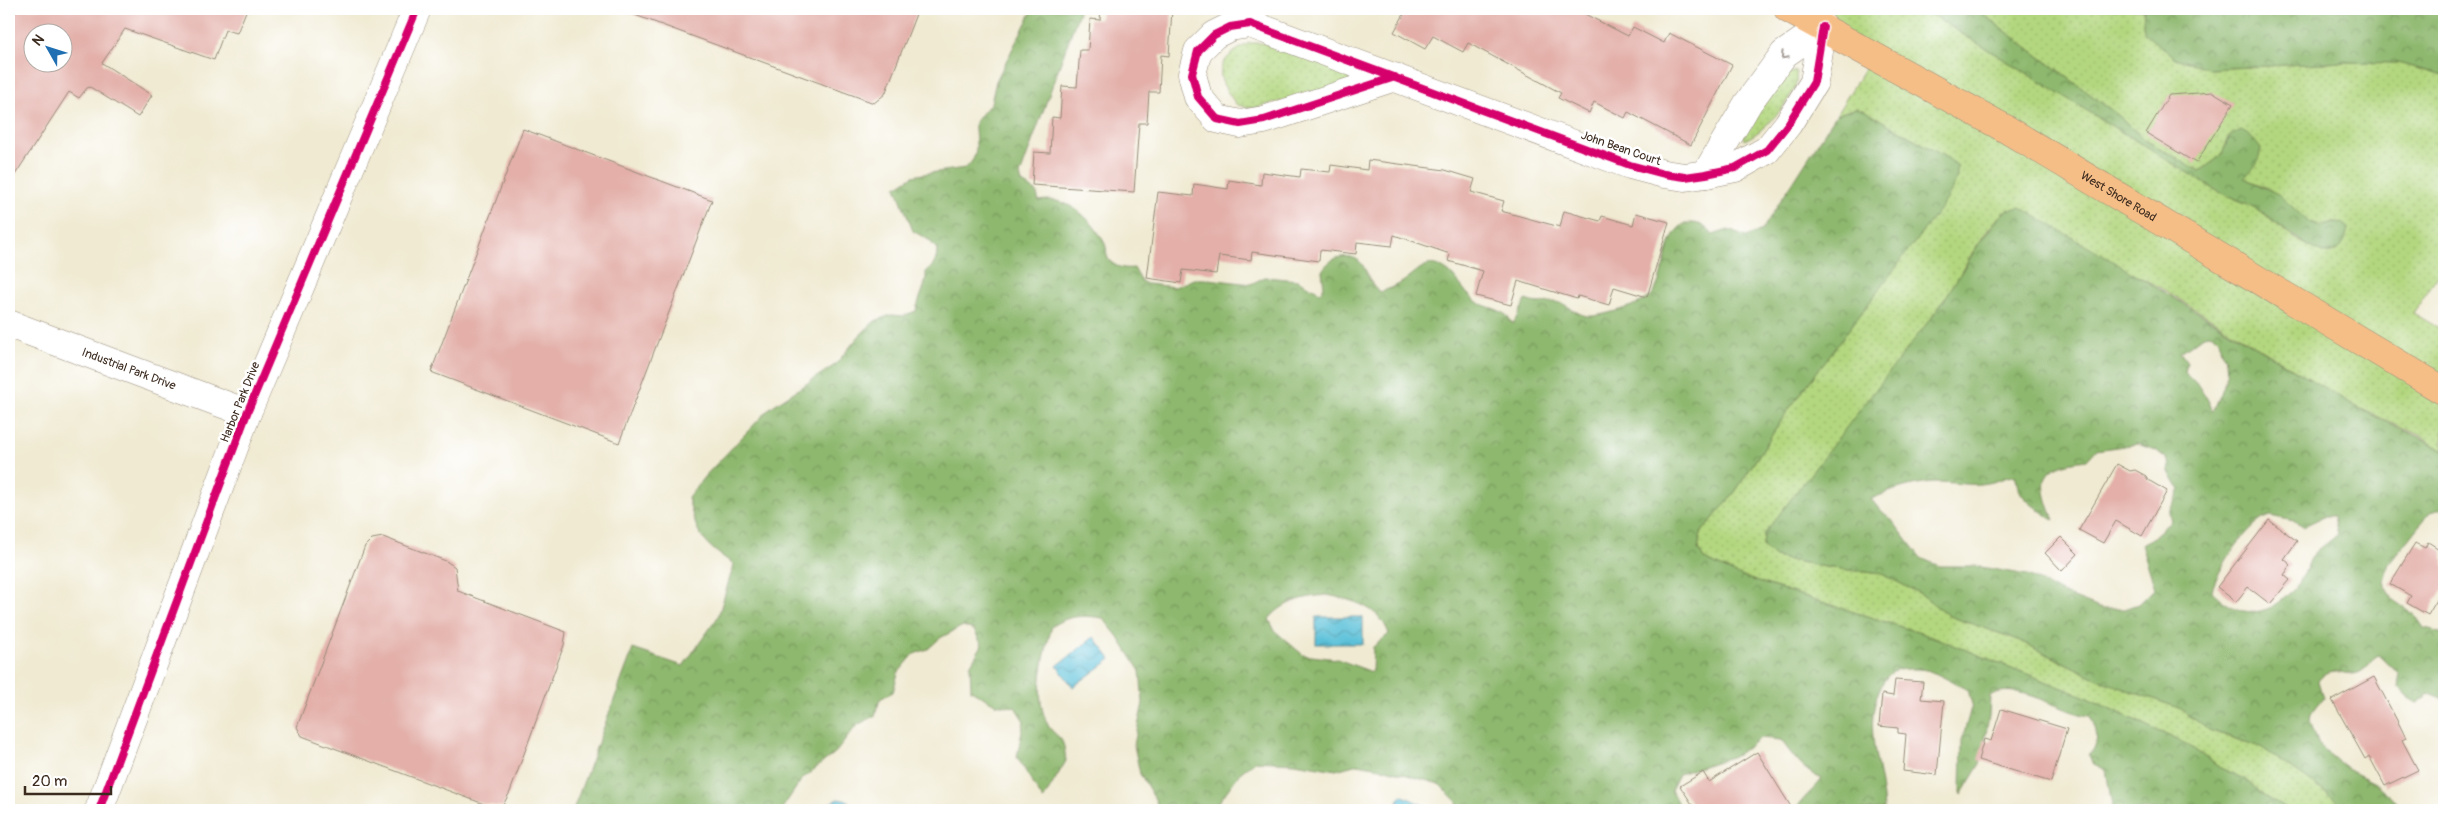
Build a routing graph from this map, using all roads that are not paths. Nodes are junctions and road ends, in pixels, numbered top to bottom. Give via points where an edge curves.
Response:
1 (417, 9) edge
2 (1788, 9) edge
3 (1823, 27) junction
4 (1395, 77) junction
5 (1706, 174) junction
6 (9, 324) edge
7 (2444, 391) edge
8 (247, 413) junction
9 (99, 810) edge

1 - 8 street, Harbor Park Drive
2 - 3 main road, West Shore Road
3 -> 5 street via 1784,54 1748,103
3 - 5 street, John Bean Court via 1814,82 1788,124 1766,150 1735,168
3 - 7 main road, West Shore Road via 2006,129
4 - 4 street, John Bean Court via 1250,24 1230,27 1214,35 1198,51 1192,74 1198,98 1217,119 1240,124 1264,120
4 - 5 street, John Bean Court via 1630,165 1664,174
6 - 8 street, Industrial Park Drive
8 - 9 street, Harbor Park Drive

